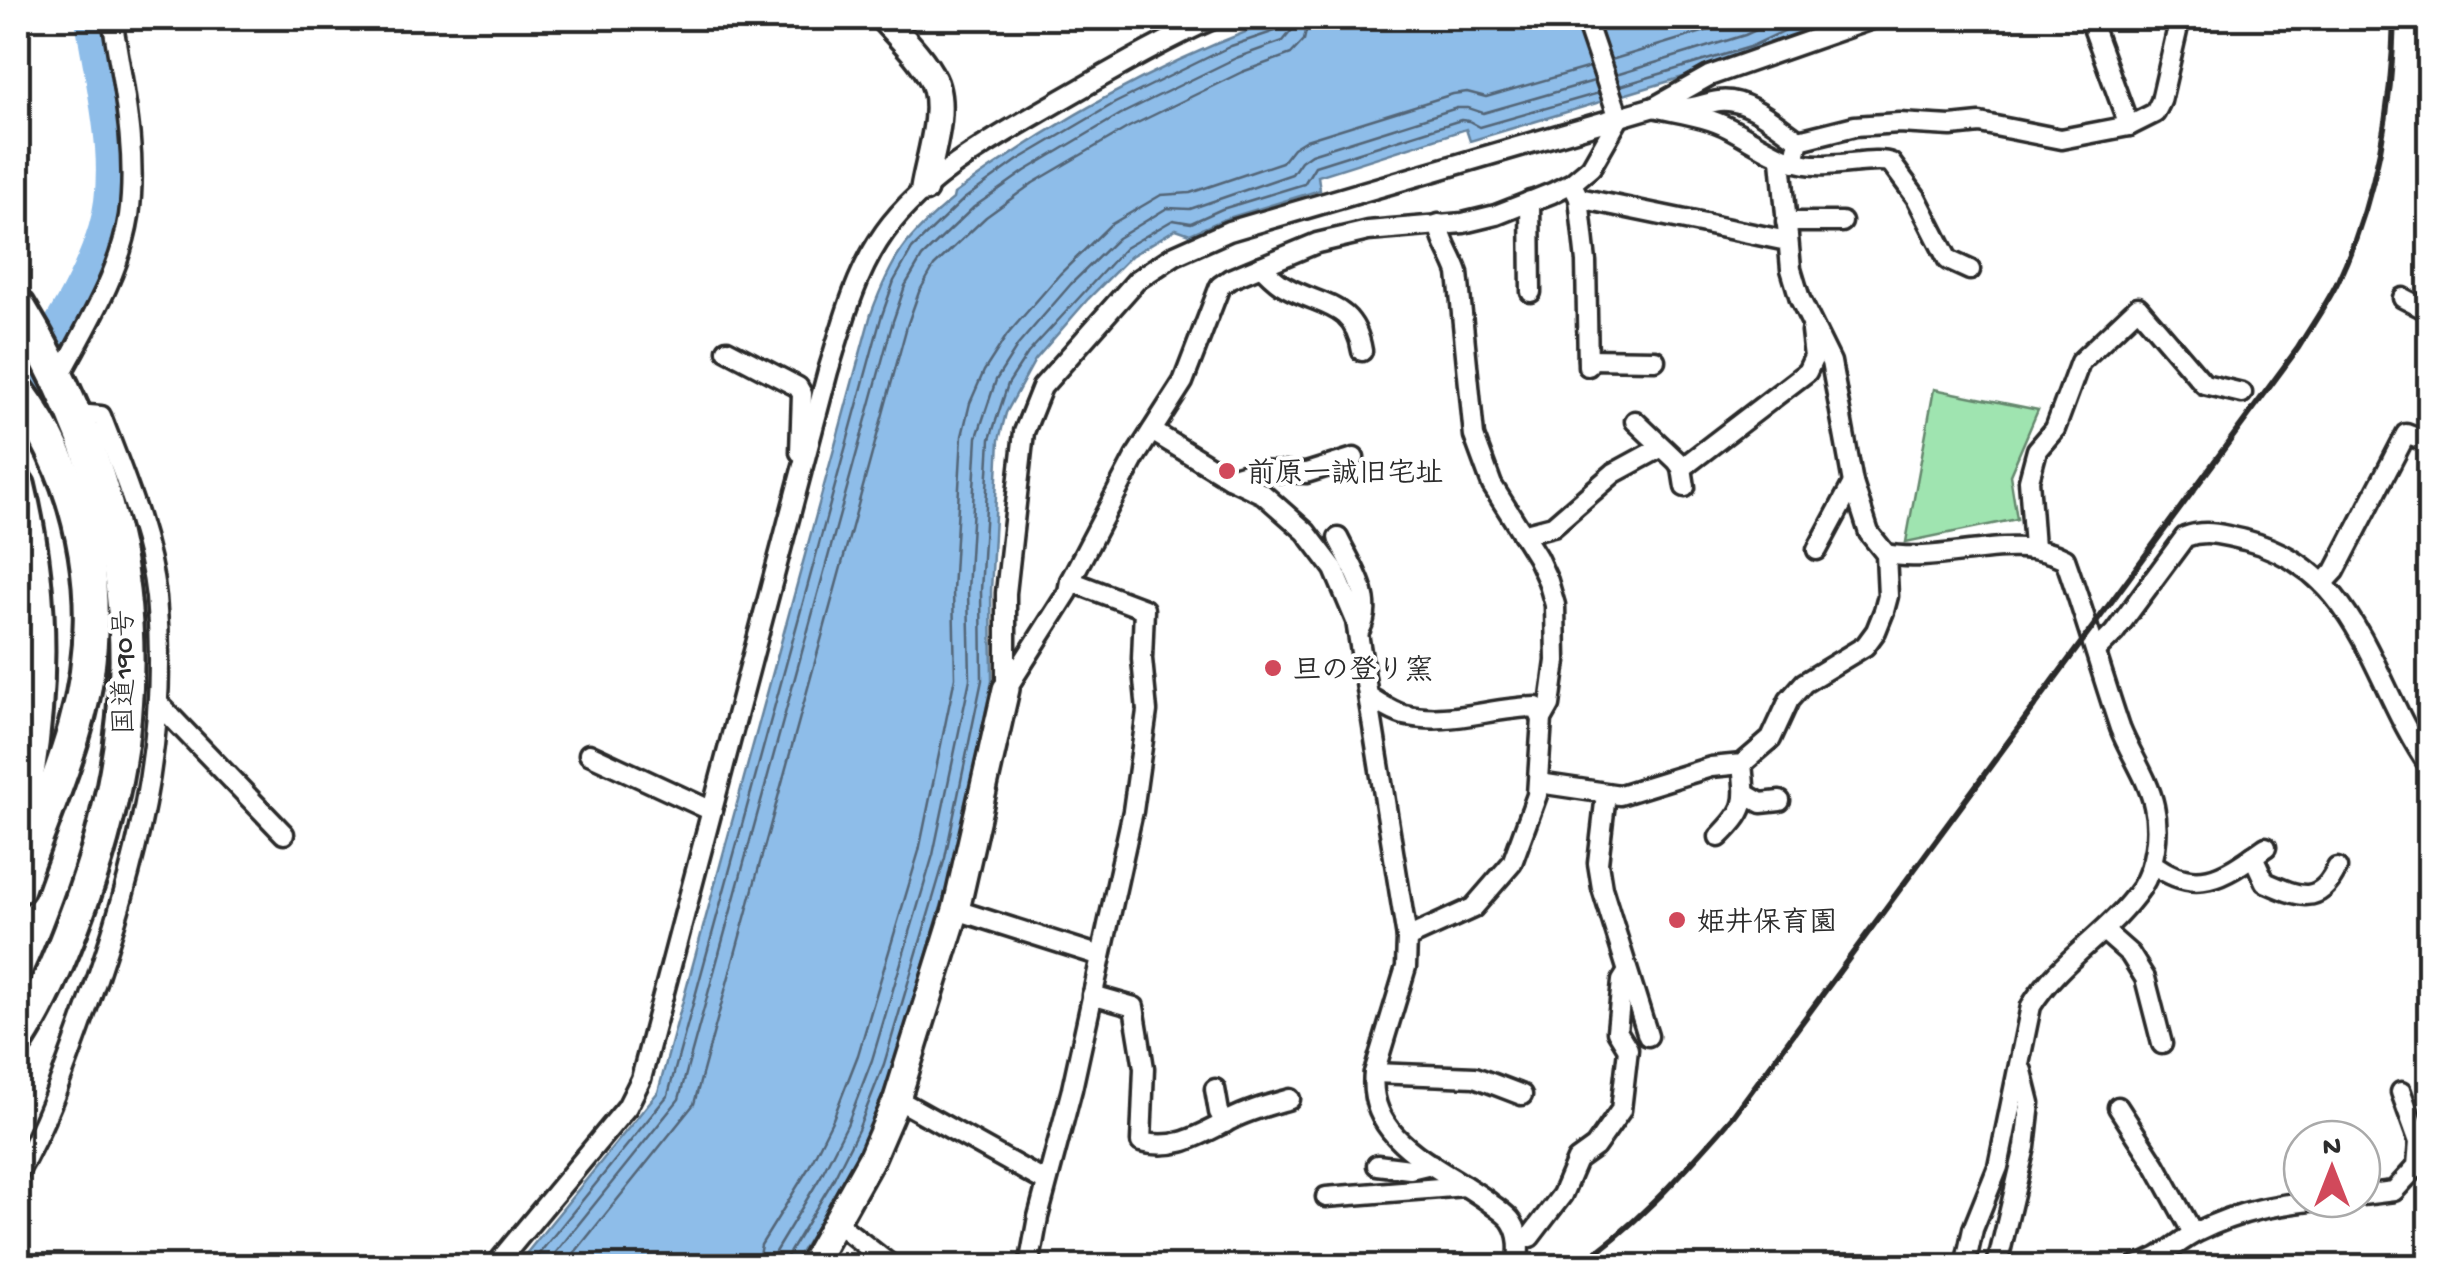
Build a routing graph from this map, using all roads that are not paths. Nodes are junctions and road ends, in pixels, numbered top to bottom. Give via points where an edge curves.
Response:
1 (112, 18) edge
2 (883, 18) edge
3 (1215, 18) edge
4 (1586, 18) edge
5 (1874, 18) edge
6 (2180, 18) edge
7 (2091, 22) dead end
8 (1654, 107) junction
9 (1618, 113) junction
10 (2129, 126) junction
11 (1799, 140) junction
12 (1788, 160) junction
13 (924, 189) junction
14 (1575, 190) junction
15 (1530, 201) junction
16 (1842, 222) dead end
17 (1439, 224) junction
18 (1787, 232) junction
19 (1261, 266) junction
20 (1970, 270) dead end
21 (1531, 292) dead end
22 (2402, 298) dead end
23 (1800, 300) junction
24 (18, 306) edge
25 (2430, 312) edge
26 (1810, 318) junction
27 (727, 350) dead end
28 (1362, 351) dead end
29 (1655, 360) dead end
30 (57, 375) junction
31 (1767, 385) dead end
32 (18, 392) edge
33 (2242, 393) dead end
34 (76, 414) junction
35 (1634, 421) dead end
36 (1152, 431) junction
37 (2430, 443) edge
38 (1660, 448) junction
39 (1354, 458) dead end
40 (803, 463) junction
41 (1228, 478) junction
42 (1853, 483) junction
43 (18, 486) edge
44 (1522, 534) junction
45 (1338, 538) dead end
46 (2034, 547) junction
47 (1817, 550) dead end
48 (1886, 554) junction
49 (1070, 581) junction
50 (2323, 584) junction
51 (18, 624) edge
52 (1358, 633) junction
53 (2096, 651) junction
54 (18, 682) edge
55 (1006, 690) junction
56 (1369, 697) junction
57 (159, 704) junction
58 (1542, 719) junction
59 (588, 754) dead end
60 (1742, 764) junction
61 (2430, 767) edge
62 (1539, 783) junction
63 (1606, 794) junction
64 (1747, 795) junction
65 (1780, 801) dead end
66 (710, 810) junction
67 (18, 822) edge
68 (284, 834) dead end
69 (1719, 836) dead end
70 (2152, 864) junction
71 (2338, 868) dead end
72 (18, 887) edge
73 (956, 910) junction
74 (2104, 931) junction
75 (1407, 938) junction
76 (1100, 956) junction
77 (1627, 973) junction
78 (1092, 995) junction
79 (1648, 1036) dead end
80 (18, 1039) edge
81 (2162, 1044) dead end
82 (2019, 1061) junction
83 (1374, 1073) junction
84 (1215, 1089) dead end
85 (2401, 1092) dead end
86 (1522, 1095) dead end
87 (1290, 1099) dead end
88 (897, 1100) junction
89 (2118, 1107) dead end
90 (1224, 1122) junction
91 (1431, 1164) junction
92 (1378, 1166) dead end
93 (18, 1173) edge
94 (1046, 1182) junction
95 (1467, 1186) junction
96 (2382, 1192) edge
97 (1326, 1197) dead end
98 (2282, 1203) edge
99 (837, 1222) junction
100 (2193, 1234) junction
101 (1520, 1240) junction
102 (495, 1266) edge
103 (811, 1266) edge
104 (892, 1266) edge
105 (1029, 1266) edge
106 (1518, 1266) edge
107 (1965, 1266) edge
108 (1999, 1266) edge
109 (2136, 1266) edge

1 - 30 street via 132,166 128,218 109,283
2 - 13 street via 935,84 938,113
3 - 13 street via 1004,133
4 - 9 street
5 - 8 street via 1709,76
6 - 10 street via 2155,114
7 - 10 street
8 - 9 street
8 - 11 street via 1741,102
8 - 12 street via 1726,125
9 - 14 street
9 - 55 street via 1229,231 1137,280 1042,387 1024,432 1006,592
10 - 11 street via 2061,139 1980,123 1899,123
11 - 12 street
12 - 18 street
12 - 20 street via 1818,166 1890,163 1948,260
13 - 40 street via 879,241 852,294
14 - 15 street
14 - 18 street
14 - 29 street via 1586,262 1588,362
15 - 17 street via 1496,216
15 - 21 street
16 - 18 street
17 - 19 street via 1334,239
17 - 44 street via 1458,272 1474,436 1492,485
18 - 23 street
19 - 28 street via 1290,289 1344,312
19 - 36 street via 1220,286 1183,382
22 - 25 street
23 - 26 street
23 - 31 street via 1803,358 1796,370
24 - 30 highway, 国道190号
26 - 38 street via 1814,356 1807,372 1684,477
26 - 42 street via 1831,362
27 - 40 street via 798,387
30 - 34 highway, 国道190号
32 - 72 highway via 60,464 90,581 90,654 75,729
33 - 46 street via 2204,384 2138,307 2080,362 2055,429 2037,450 2029,480
34 - 57 street via 101,416 147,546
34 - 80 highway, 国道190号 via 117,553 126,632 124,717 95,862 45,991
35 - 38 street
36 - 41 street
36 - 49 street
37 - 50 street via 2406,434 2336,571
38 - 44 street via 1614,473 1553,526
39 - 41 street via 1306,473 1253,471
40 - 66 street
41 - 52 street via 1263,494 1320,547 1346,592
42 - 47 street
42 - 48 street via 1869,533
43 - 67 highway via 39,632 35,730
44 - 58 street via 1555,605 1556,661
45 - 52 street via 1366,599
46 - 48 street via 1908,558
46 - 53 street via 2065,559
48 - 60 street via 1888,596 1876,631 1864,646 1804,682 1771,739
49 - 55 street
49 - 76 street via 1144,609 1147,711 1133,812
50 - 53 street via 2253,542 2200,532 2184,538
50 - 61 street via 2345,606
51 - 54 street
52 - 56 street
53 - 70 street via 2154,807
55 - 73 street
56 - 58 street via 1402,714 1453,720 1536,707
56 - 75 street
57 - 68 street
57 - 93 street via 153,770 122,907 52,1106
58 - 62 street
59 - 66 street
60 - 63 street
60 - 64 street
62 - 63 street
62 - 75 street via 1512,864 1494,888 1473,908
63 - 77 street via 1598,863
64 - 65 street via 1762,803
64 - 69 street via 1740,816
66 - 102 street via 641,1079 626,1107
70 - 71 street via 2189,881 2210,882 2260,852 2265,882 2315,896
70 - 74 street
73 - 76 street
73 - 88 street
74 - 81 street via 2145,978
74 - 82 street via 2043,987 2031,1006
75 - 83 street via 1406,967
76 - 78 street
77 - 79 street
77 - 101 street via 1617,1031 1628,1050 1621,1110 1577,1160 1562,1195 1530,1237
78 - 90 street via 1134,1007 1144,1068 1141,1142 1182,1144
78 - 94 street
82 - 107 street via 1998,1168
82 - 108 street via 2030,1103
83 - 86 street via 1475,1077
83 - 91 street via 1376,1110 1384,1125
84 - 90 street
85 - 96 street via 2419,1142 2417,1166 2394,1190
87 - 90 street
88 - 94 street
88 - 99 street
89 - 100 street
91 - 92 street
91 - 95 street
94 - 105 street
95 - 97 street
95 - 101 street via 1511,1219
98 - 100 street
99 - 103 street
99 - 104 street
100 - 109 street
101 - 106 street

